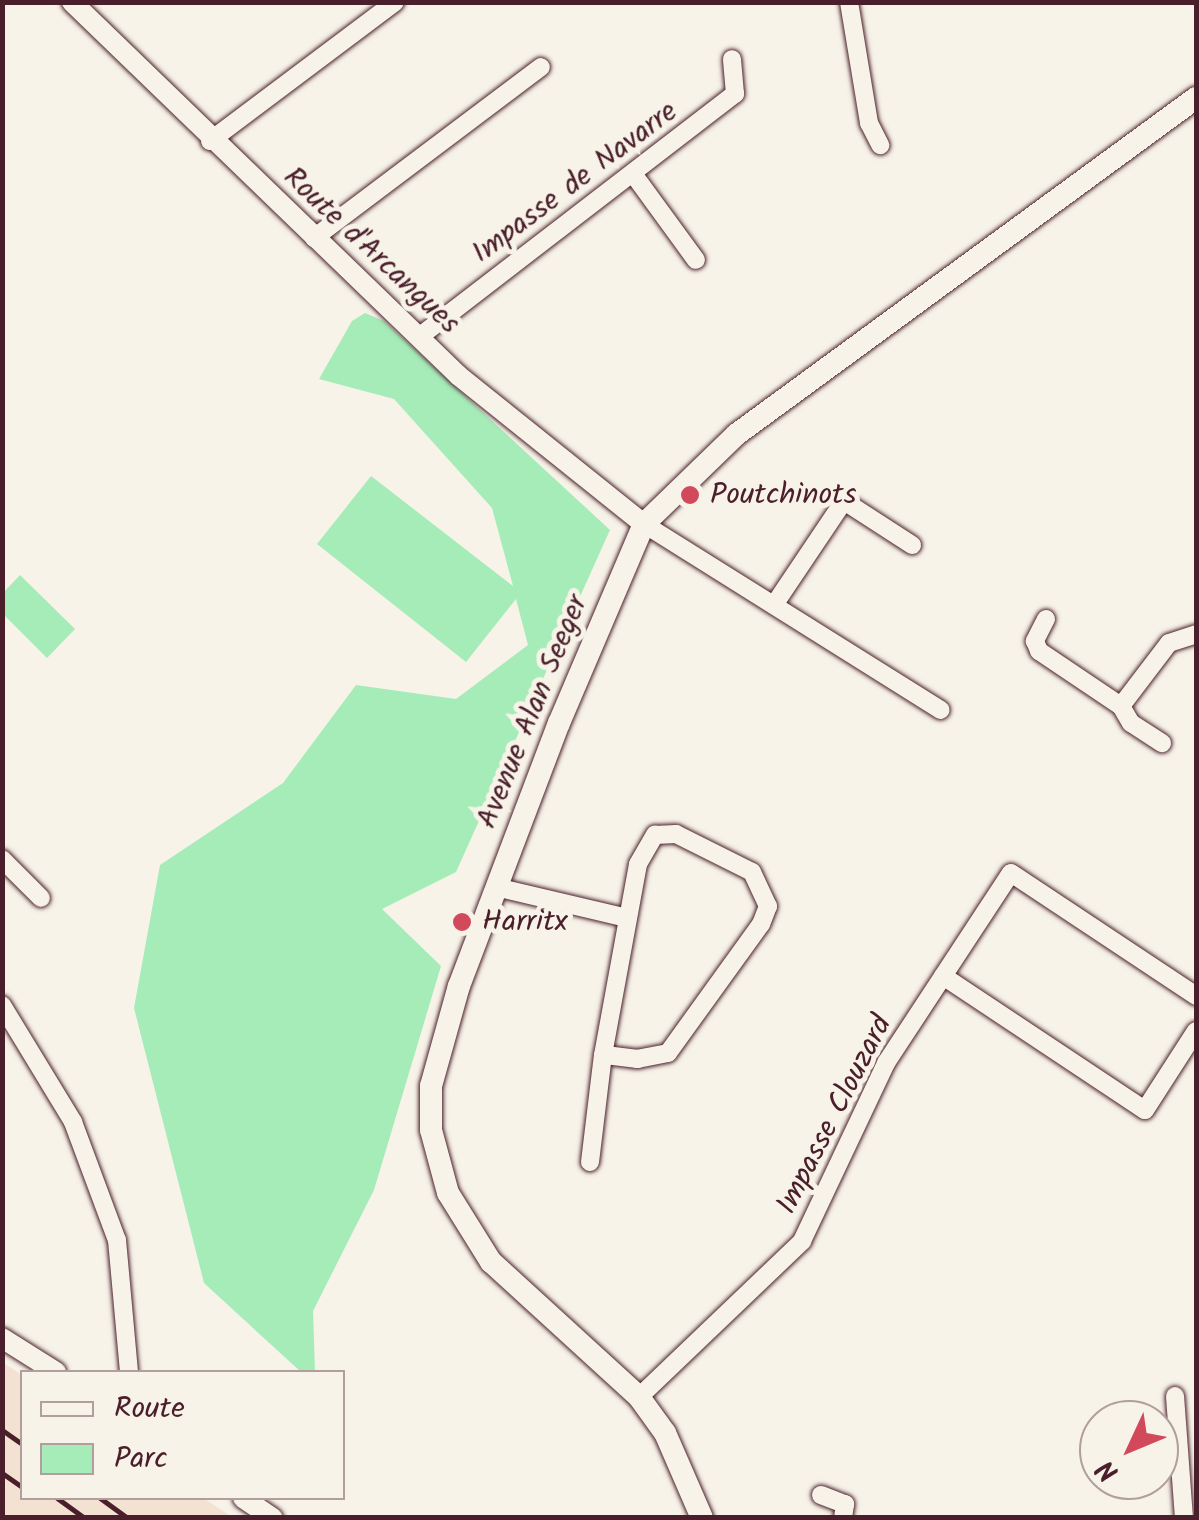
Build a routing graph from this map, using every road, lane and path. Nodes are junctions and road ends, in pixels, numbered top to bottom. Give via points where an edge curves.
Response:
1 (72, 2) edge
2 (396, 2) edge
3 (849, 2) edge
4 (732, 59) dead end
5 (541, 67) dead end
6 (1196, 98) edge
7 (210, 141) junction
8 (880, 145) dead end
9 (634, 175) junction
10 (314, 238) junction
11 (696, 260) dead end
12 (419, 336) junction
13 (644, 524) junction
14 (912, 545) dead end
15 (774, 605) junction
16 (1046, 619) dead end
17 (1196, 634) edge
18 (1122, 706) junction
19 (942, 710) dead end
20 (1162, 743) dead end
21 (2, 859) edge
22 (496, 887) junction
23 (41, 898) dead end
24 (628, 918) junction
25 (943, 976) junction
26 (1196, 996) edge
27 (2, 1004) edge
28 (1196, 1032) edge
29 (603, 1055) junction
30 (590, 1162) dead end
31 (2, 1338) edge
32 (53, 1370) edge
33 (129, 1370) edge
34 (1175, 1396) dead end
35 (640, 1397) junction
36 (821, 1494) dead end
37 (246, 1500) edge
38 (272, 1518) edge
39 (702, 1518) edge
40 (843, 1518) edge
41 (1184, 1518) edge

1 - 7 street, Route d'Arcangues
2 - 7 street
3 - 8 street via 869,123
4 - 9 street, Impasse de Navarre via 735,94
5 - 10 street
6 - 13 main road, Avenue Alan Seeger via 737,434
7 - 10 street, Route d'Arcangues
9 - 11 street
9 - 12 street, Impasse de Navarre
10 - 12 street, Route d'Arcangues
12 - 13 street, Route d'Arcangues via 537,442
13 - 15 street
13 - 22 main road, Avenue Alan Seeger
14 - 15 street via 844,501
15 - 19 street
16 - 18 street via 1035,641 1038,651
17 - 18 street via 1169,643
18 - 20 street via 1130,723
21 - 23 street
22 - 24 street
22 - 35 main road, Avenue Alan Seeger via 439,1046 431,1086 437,1166 492,1262
24 - 29 street
24 - 29 street via 638,864 656,835 676,834 752,872 768,906 668,1053 638,1059
25 - 26 street, Impasse Clouzard via 1011,874
25 - 28 street via 1144,1110
25 - 35 street, Impasse Clouzard via 886,1063 802,1240
27 - 33 street via 74,1122 117,1240
29 - 30 street
31 - 32 street
34 - 41 street
35 - 39 main road, Avenue Alan Seeger via 665,1433
36 - 40 street via 845,1504
37 - 38 street

